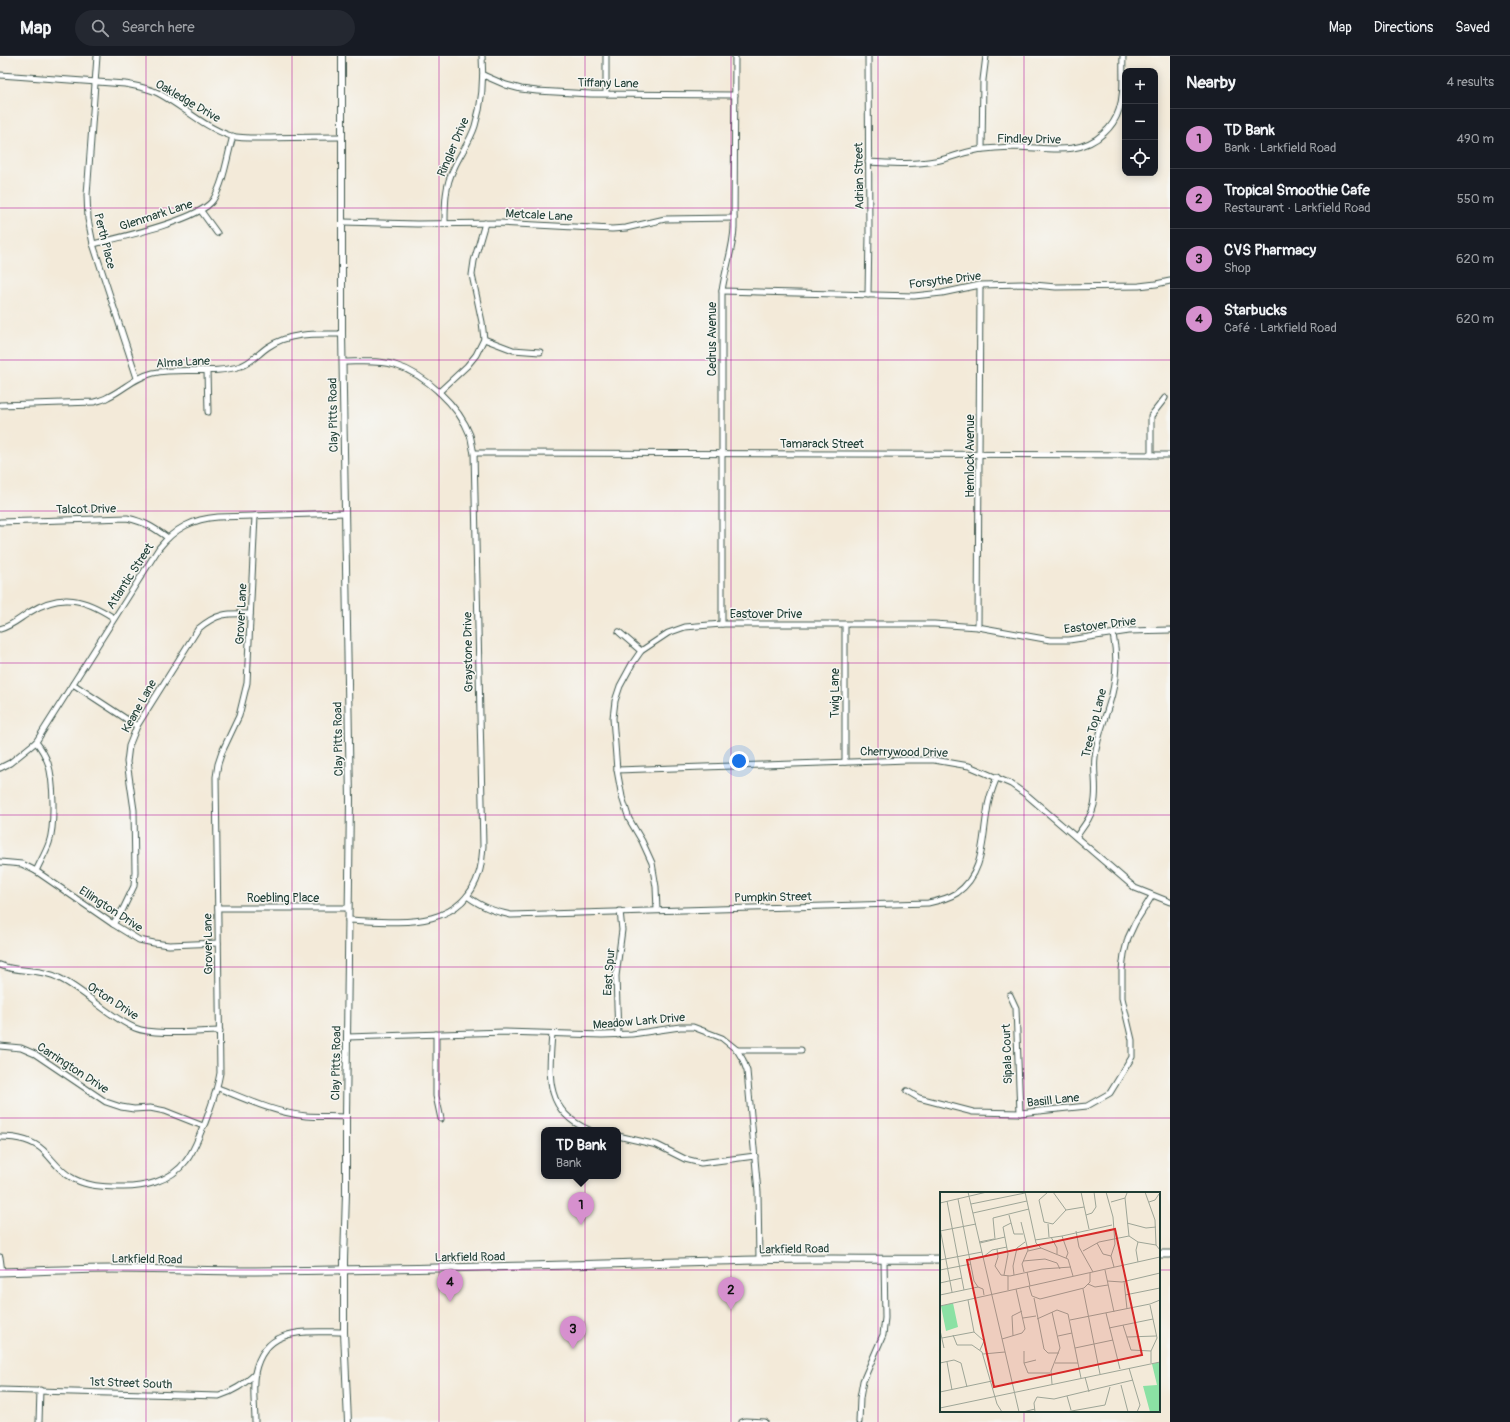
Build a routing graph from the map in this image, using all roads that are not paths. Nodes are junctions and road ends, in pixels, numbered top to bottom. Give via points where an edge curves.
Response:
1 (97, 56) edge
2 (342, 56) edge
3 (482, 56) edge
4 (606, 56) edge
5 (735, 56) edge
6 (868, 56) edge
7 (986, 56) edge
8 (1123, 56) edge
9 (0, 75) edge
10 (483, 75) junction
11 (95, 83) junction
12 (606, 93) junction
13 (735, 96) junction
14 (233, 136) junction
15 (342, 137) junction
16 (982, 149) junction
17 (868, 162) junction
18 (201, 210) junction
19 (734, 218) junction
20 (343, 222) junction
21 (445, 223) junction
22 (485, 223) junction
23 (217, 233) dead end
24 (93, 244) junction
25 (1170, 281) edge
26 (980, 285) junction
27 (722, 291) junction
28 (868, 295) junction
29 (342, 334) junction
30 (484, 339) junction
31 (540, 352) dead end
32 (343, 362) junction
33 (207, 371) junction
34 (136, 378) junction
35 (439, 392) junction
36 (1165, 398) dead end
37 (0, 405) edge
38 (208, 412) dead end
39 (474, 453) junction
40 (722, 454) junction
41 (980, 455) junction
42 (1151, 455) junction
43 (1170, 455) edge
44 (345, 513) junction
45 (255, 516) junction
46 (0, 522) edge
47 (168, 538) junction
48 (250, 614) junction
49 (114, 618) junction
50 (722, 624) junction
51 (845, 625) junction
52 (978, 627) junction
53 (0, 629) edge
54 (1170, 630) edge
55 (619, 632) dead end
56 (1113, 634) junction
57 (641, 651) junction
58 (73, 684) junction
59 (137, 726) junction
60 (36, 742) junction
61 (845, 762) junction
62 (0, 768) edge
63 (617, 770) junction
64 (997, 777) junction
65 (1076, 837) junction
66 (0, 862) edge
67 (36, 871) junction
68 (467, 896) junction
69 (1152, 896) junction
70 (1170, 902) edge
71 (218, 908) junction
72 (348, 908) junction
73 (657, 910) junction
74 (620, 911) junction
75 (348, 920) junction
76 (113, 924) junction
77 (218, 943) junction
78 (0, 965) edge
79 (1010, 995) dead end
80 (220, 1031) junction
81 (436, 1034) junction
82 (552, 1034) junction
83 (618, 1035) junction
84 (347, 1037) junction
85 (0, 1046) edge
86 (737, 1050) junction
87 (802, 1050) dead end
88 (218, 1088) junction
89 (908, 1091) dead end
90 (1020, 1113) junction
91 (346, 1117) junction
92 (441, 1119) dead end
93 (203, 1126) junction
94 (582, 1127) edge
95 (0, 1137) edge
96 (621, 1137) edge
97 (755, 1156) junction
98 (0, 1257) edge
99 (940, 1259) edge
100 (759, 1260) junction
101 (884, 1260) junction
102 (344, 1270) junction
103 (1, 1272) edge
104 (344, 1332) junction
105 (255, 1374) junction
106 (0, 1390) edge
107 (40, 1390) junction
108 (39, 1422) edge
109 (255, 1422) edge
110 (348, 1422) edge
111 (742, 1422) edge
112 (765, 1422) edge
113 (859, 1422) edge

1 - 11 street, Perth Place
2 - 15 street, Clay Pitts Road
3 - 10 street, Ringler Drive
4 - 12 street
5 - 13 street, Cedrus Avenue
6 - 17 street, Adrian Street
7 - 16 street
8 - 16 street, Findley Drive via 1120,110 1109,129 1098,138 1074,149
9 - 11 street, Oakledge Drive
10 - 12 street, Tiffany Lane via 521,89
10 - 21 street, Ringler Drive via 474,127 449,182
11 - 14 street, Oakledge Drive via 140,86 156,92 211,128
11 - 24 street, Perth Place via 86,195
12 - 13 street, Tiffany Lane
13 - 19 street, Cedrus Avenue
14 - 15 street, Oakledge Drive
14 - 18 street, Glenmark Lane via 212,202
15 - 20 street, Clay Pitts Road
16 - 17 street, Findley Drive via 935,161
17 - 28 street, Adrian Street
18 - 23 street, Glenmark Lane
18 - 24 street, Glenmark Lane via 179,220
19 - 22 street, Metcale Lane via 665,219 612,229
19 - 27 street, Cedrus Avenue via 734,240
20 - 21 street, Metcale Lane
20 - 29 street, Clay Pitts Road
21 - 22 street, Metcale Lane
22 - 30 street via 472,275
24 - 34 street, Perth Place
25 - 26 street, Forsythe Drive via 1139,286
26 - 28 street, Forsythe Drive via 930,295
26 - 41 street, Hemlock Avenue
27 - 28 street, Forsythe Drive
27 - 40 street, Cedrus Avenue
29 - 32 street, Clay Pitts Road
29 - 33 street, Alma Lane via 298,335 282,339 242,366
30 - 31 street via 513,350
30 - 35 street via 467,366
32 - 35 street, Graystone Drive via 378,362 394,365 423,378
32 - 44 street, Clay Pitts Road
33 - 34 street, Alma Lane via 166,371
33 - 38 street
34 - 37 street, Alma Lane via 108,398 94,402
35 - 39 street, Graystone Drive via 461,419 470,436
36 - 42 street via 1151,416
39 - 40 street, Tamarack Street
39 - 68 street, Graystone Drive via 482,846 480,872
40 - 41 street, Tamarack Street
40 - 50 street, Cedrus Avenue
41 - 42 street, Tamarack Street
41 - 52 street, Hemlock Avenue
42 - 43 street, Tamarack Street
44 - 45 street, Atlantic Street
44 - 72 street, Clay Pitts Road via 350,800
45 - 47 street, Atlantic Street via 203,518 180,528
45 - 48 street, Grover Lane
46 - 47 street, Talcot Drive via 126,518 152,526
47 - 49 street, Atlantic Street
48 - 59 street, Keane Lane via 230,613 218,616 198,629
48 - 71 street, Grover Lane via 248,683 239,716 222,752 216,777
49 - 53 street via 79,600 65,599 42,605
49 - 58 street, Atlantic Street
50 - 51 street, Eastover Drive
50 - 57 street, Eastover Drive via 685,627 668,633
51 - 52 street, Eastover Drive via 934,624
51 - 61 street, Twig Lane
52 - 56 street, Eastover Drive via 1050,640
54 - 56 street, Eastover Drive
55 - 57 street
56 - 65 street, Tree Top Lane via 1116,652 1115,674 1095,755 1094,804 1088,820
57 - 63 street, Eastover Drive via 626,674 615,701 613,718
58 - 59 street
58 - 60 street, Atlantic Street
59 - 76 street, Keane Lane via 129,746 127,762 134,810 134,886
60 - 62 street, Atlantic Street
60 - 67 street via 45,754 52,780 52,830
61 - 63 street, Cherrywood Drive
61 - 64 street, Cherrywood Drive via 934,760 969,766
63 - 73 street, Eastover Drive via 629,819 652,863
64 - 65 street, Cherrywood Drive via 1028,796
64 - 73 street, Pumpkin Street via 987,812 979,865 969,882 956,893 942,899 928,903 906,904
65 - 69 street, Cherrywood Drive via 1135,888
66 - 67 street, Ellington Drive via 22,864
67 - 76 street, Ellington Drive
68 - 74 street, Pumpkin Street via 480,906 511,915
68 - 75 street, Graystone Drive via 444,914 433,918 404,922
69 - 70 street, Cherrywood Drive
69 - 90 street, Basill Lane via 1128,938 1122,970 1122,998 1132,1040 1132,1057 1110,1093 1087,1106
71 - 72 street, Roebling Place
71 - 77 street, Grover Lane
72 - 75 street, Clay Pitts Road
73 - 74 street, Pumpkin Street
74 - 83 street, East Spur via 622,930 616,976
75 - 84 street, Clay Pitts Road
76 - 77 street, Ellington Drive via 139,940 154,943
77 - 80 street, Grover Lane
78 - 80 street, Orton Drive via 47,973 60,978 121,1021 136,1028 164,1032
79 - 90 street, Sipala Court via 1016,1008
80 - 88 street, Grover Lane
81 - 82 street, Meadow Lark Drive
81 - 84 street, Meadow Lark Drive
81 - 92 street via 436,1096
82 - 83 street, Meadow Lark Drive
82 - 94 street via 552,1093 558,1107
83 - 86 street, Meadow Lark Drive via 693,1027 722,1038
84 - 91 street, Clay Pitts Road
85 - 93 street, Carrington Drive via 21,1048 35,1054 106,1102 134,1109 150,1108 165,1111
86 - 87 street
86 - 97 street, Meadow Lark Drive via 747,1071
88 - 91 street via 289,1113
88 - 93 street, Grover Lane
89 - 90 street, Basill Lane via 919,1098 973,1112
91 - 102 street, Clay Pitts Road
93 - 95 street, Grover Lane via 186,1161 174,1172 161,1181 131,1188 85,1184 61,1170 42,1149 30,1142
96 - 97 street via 657,1145 685,1159 701,1163
97 - 100 street, Meadow Lark Drive
98 - 103 street
99 - 101 main road, Larkfield Road
100 - 101 main road, Larkfield Road
100 - 102 main road, Larkfield Road
101 - 113 street via 884,1335 864,1381
102 - 103 main road, Larkfield Road via 112,1269
102 - 104 street, Clay Pitts Road
104 - 105 street via 296,1332 285,1335 266,1348
104 - 110 street, Clay Pitts Road
105 - 107 street, 1st Street South via 233,1391 219,1396
105 - 109 street
106 - 107 street, 1st Street South
107 - 108 street
111 - 112 street

